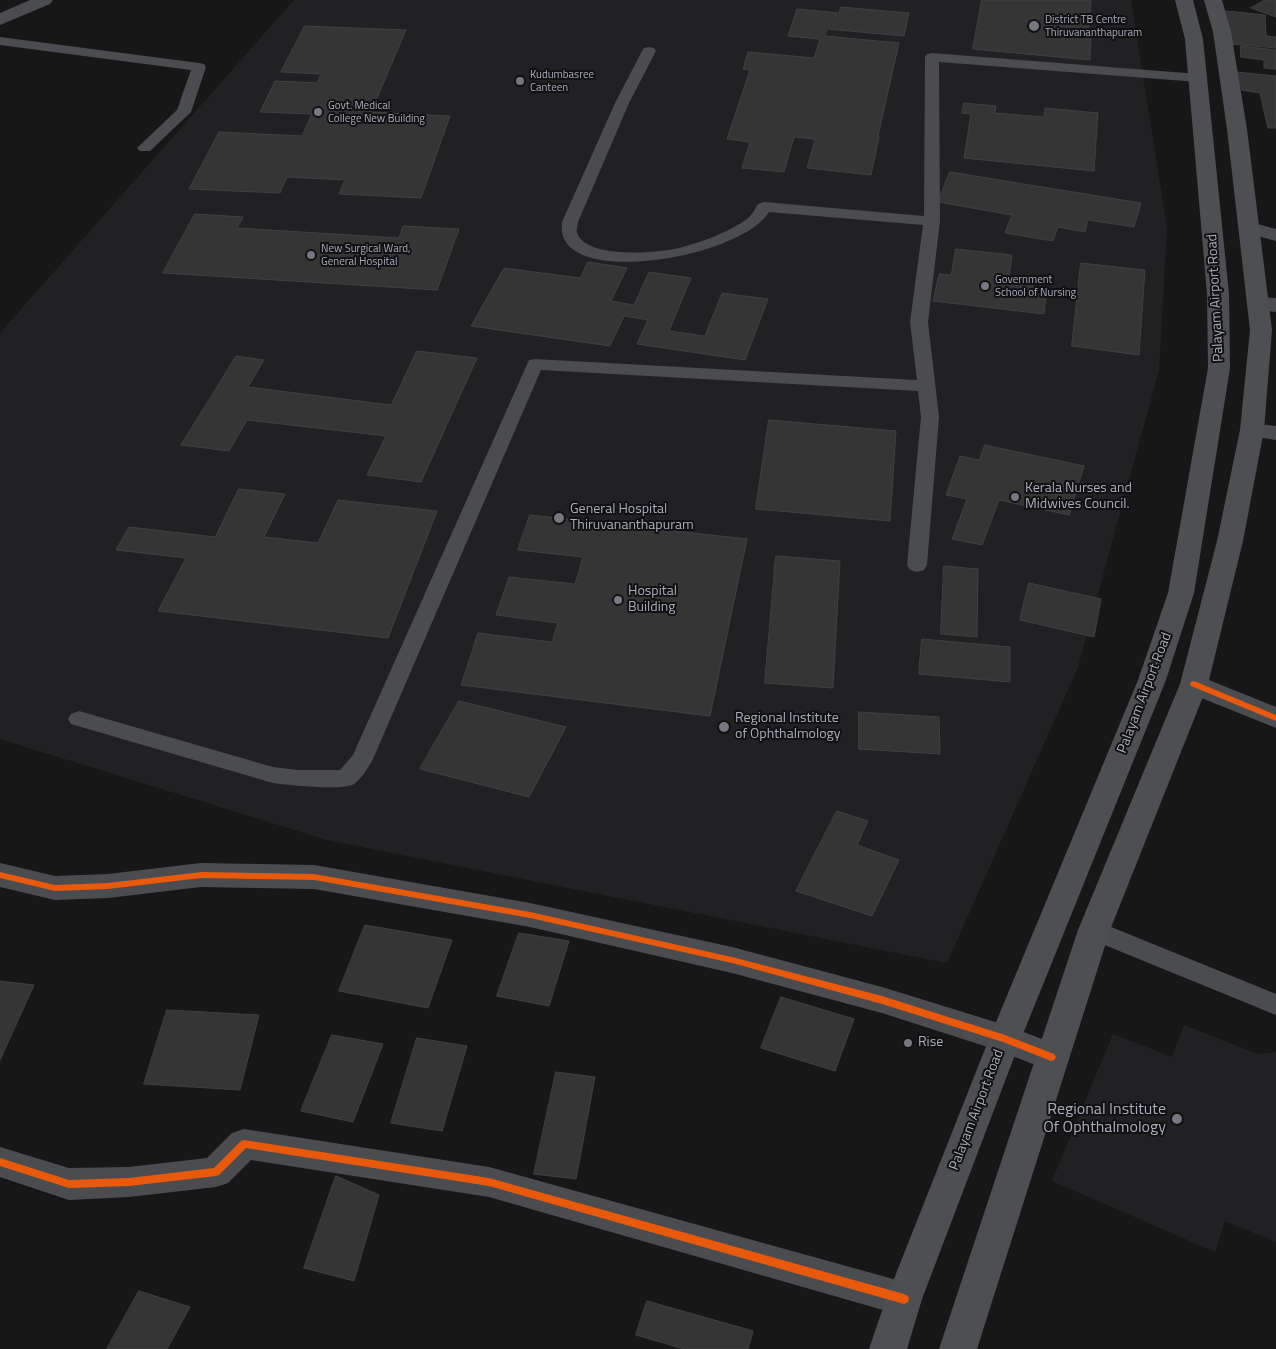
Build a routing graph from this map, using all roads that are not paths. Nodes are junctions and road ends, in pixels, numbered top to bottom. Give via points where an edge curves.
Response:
1 (44, 0) edge
2 (1184, 0) edge
3 (1213, 0) edge
4 (0, 20) edge
5 (0, 41) edge
6 (649, 50) dead end
7 (1198, 78) junction
8 (145, 148) dead end
9 (932, 221) junction
10 (1250, 228) junction
11 (1276, 236) edge
12 (1267, 304) edge
13 (927, 386) junction
14 (1264, 432) edge
15 (917, 565) dead end
16 (1194, 684) junction
17 (1276, 718) edge
18 (79, 720) dead end
19 (0, 874) edge
20 (1094, 930) junction
21 (1276, 1005) edge
22 (1005, 1039) junction
23 (1051, 1057) junction
24 (0, 1162) edge
25 (904, 1299) junction
26 (888, 1349) edge
27 (958, 1349) edge

1 - 4 street
2 - 7 main road, Palayam Airport Road via 1194,39
3 - 10 main road via 1222,32
5 - 8 lane via 199,67 184,112
6 - 9 lane via 570,222 569,232 575,244 595,254 617,257 683,252 723,237 755,220 764,207
7 - 9 lane via 932,57
7 - 22 main road, Palayam Airport Road via 1218,294 1219,368 1181,593 1152,680
9 - 13 lane via 919,322
10 - 11 street
10 - 12 main road
12 - 14 main road via 1261,330
13 - 15 lane via 930,417
13 - 18 lane via 536,364 362,759 346,778 273,775
14 - 16 main road via 1230,541
16 - 17 street
16 - 20 main road
19 - 22 street via 55,888 108,886 201,875 314,876 530,916 732,960 882,1000
20 - 21 lane
20 - 23 main road
22 - 23 street
22 - 25 main road, Palayam Airport Road
23 - 27 main road
24 - 25 street via 69,1184 129,1182 216,1172 244,1144 489,1182
25 - 26 main road, Palayam Airport Road

